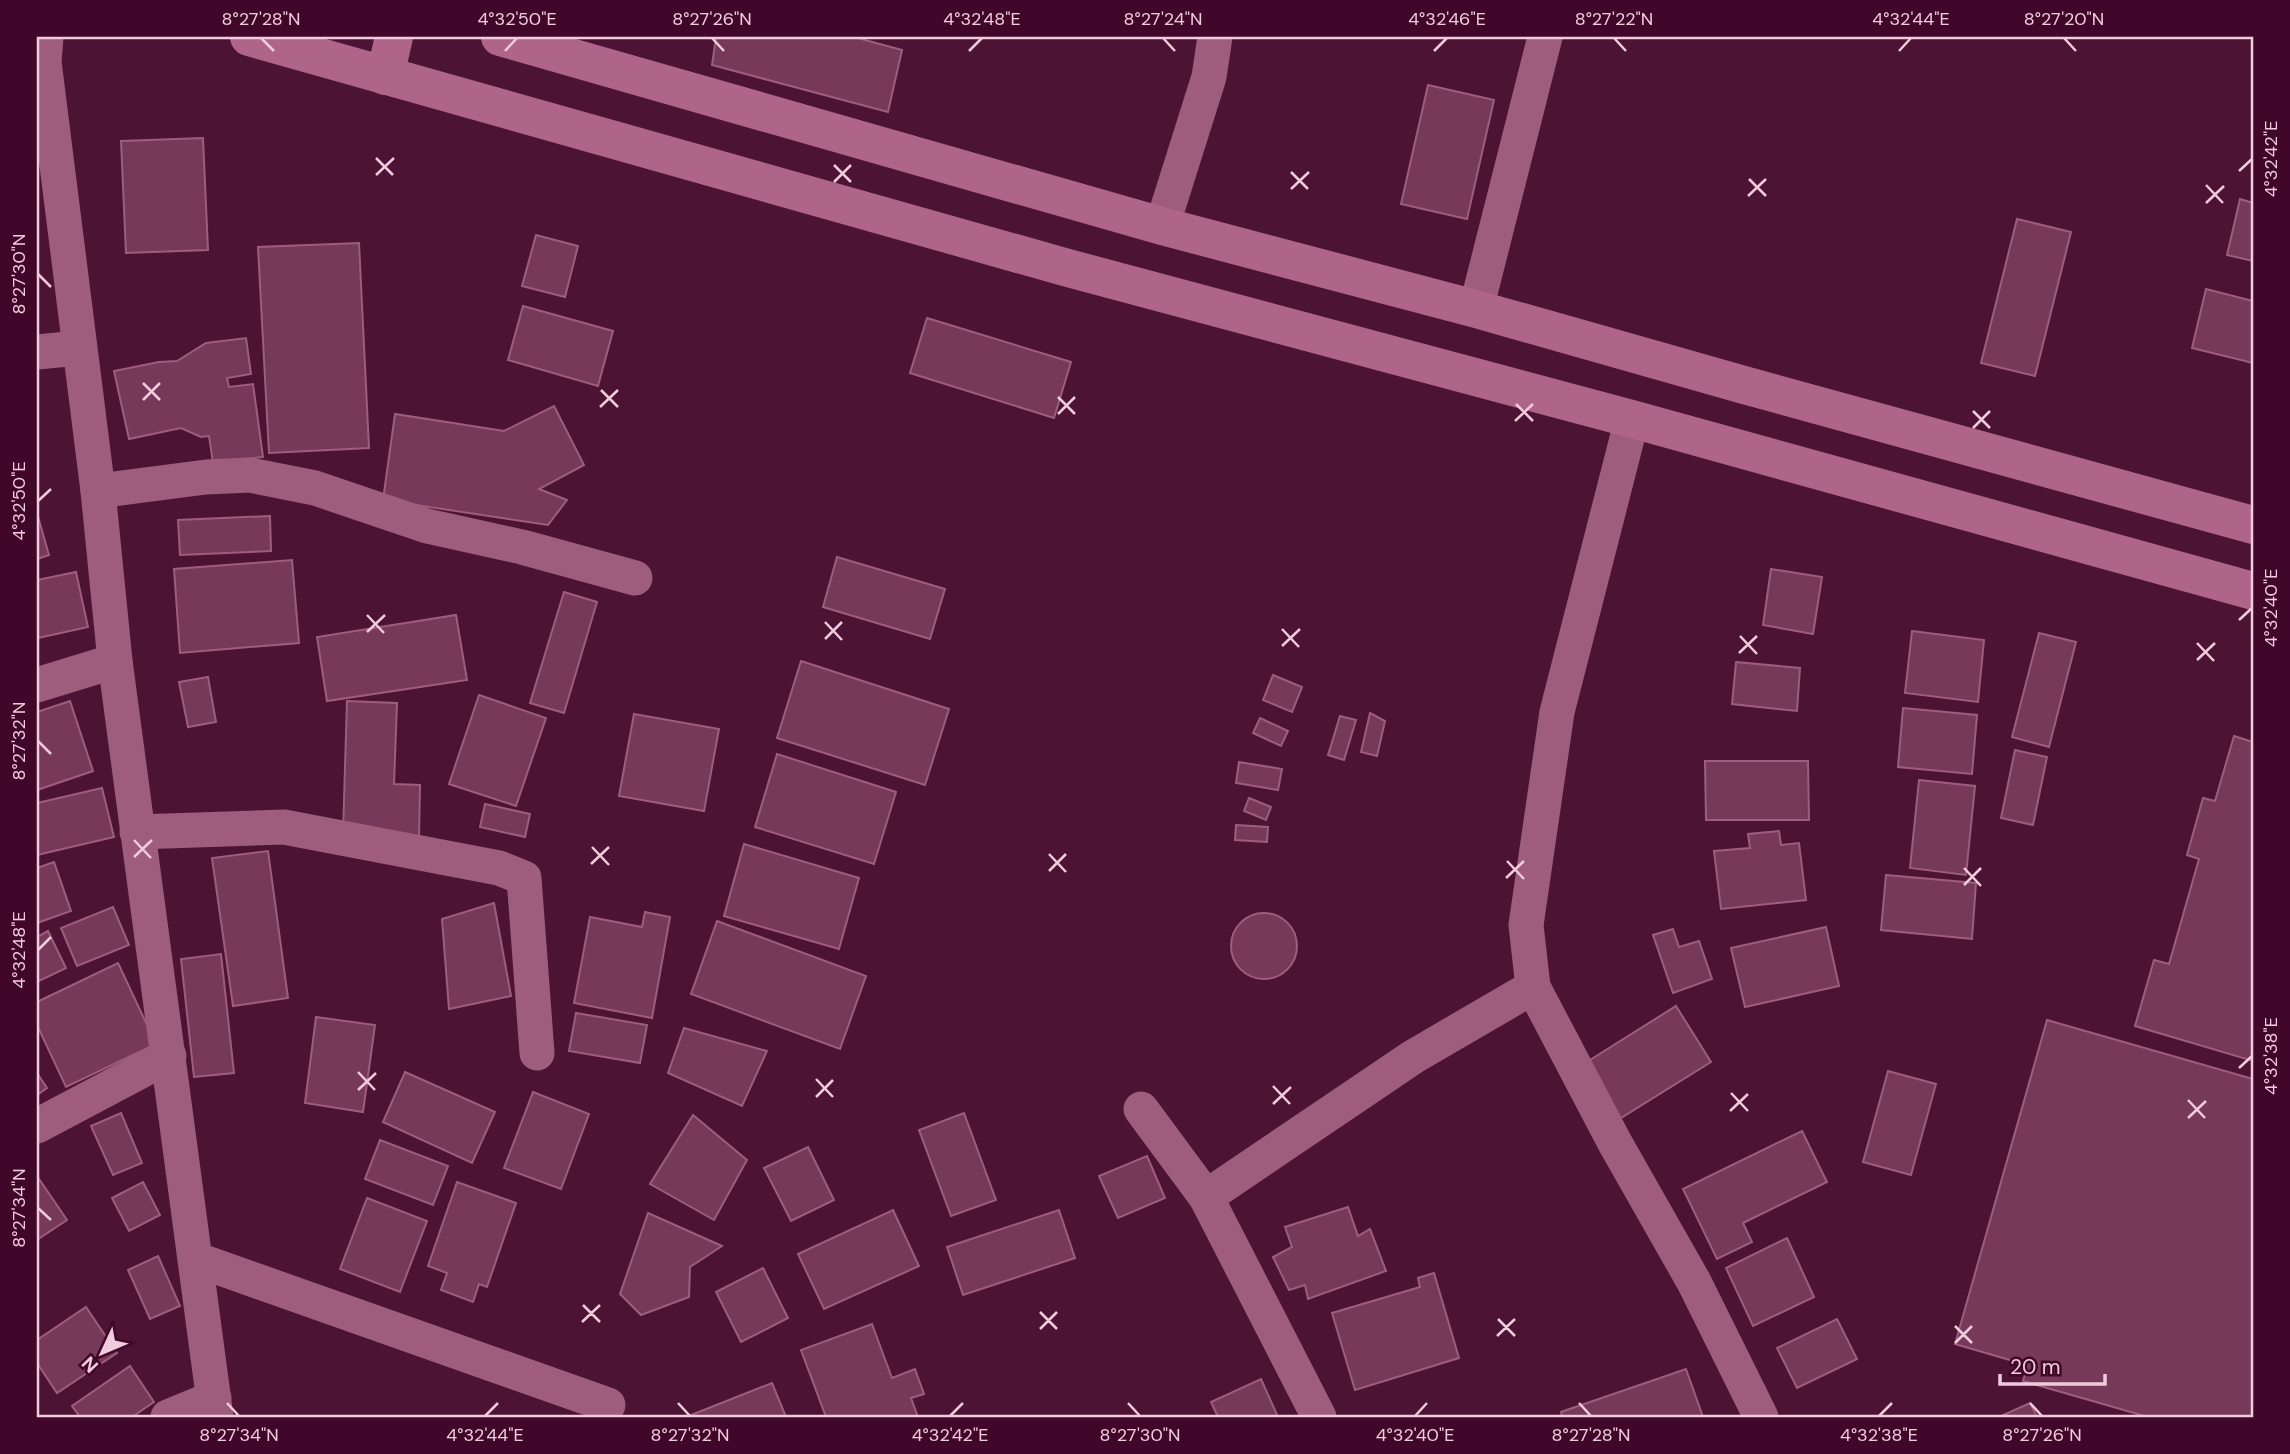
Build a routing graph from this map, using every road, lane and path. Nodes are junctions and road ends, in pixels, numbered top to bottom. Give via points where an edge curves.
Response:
1 (46, 37) edge
2 (249, 37) edge
3 (394, 37) edge
4 (500, 37) edge
5 (1214, 37) edge
6 (1545, 37) edge
7 (386, 76) junction
8 (1162, 226) junction
9 (1476, 309) junction
10 (79, 348) junction
11 (37, 352) edge
12 (1744, 385) junction
13 (1632, 419) junction
14 (1726, 444) junction
15 (99, 491) junction
16 (2253, 525) edge
17 (635, 578) dead end
18 (2253, 591) edge
19 (115, 661) junction
20 (37, 685) edge
21 (138, 832) junction
22 (1534, 987) junction
23 (537, 1053) dead end
24 (169, 1056) junction
25 (1141, 1109) dead end
26 (37, 1126) edge
27 (1206, 1197) junction
28 (195, 1259) junction
29 (608, 1405) dead end
30 (215, 1408) edge
31 (168, 1417) edge
32 (1319, 1417) edge
33 (1761, 1417) edge

1 - 10 street via 44,62
2 - 7 main road
3 - 7 main road
4 - 8 main road
5 - 8 street via 1209,77
6 - 9 street
7 - 13 main road via 1068,268
8 - 9 main road
9 - 12 main road
10 - 11 street
10 - 15 street
12 - 14 main road
12 - 16 main road
13 - 14 main road
13 - 22 street via 1557,712 1526,925
14 - 18 main road
15 - 17 street via 250,475 315,488 427,526
15 - 19 street
19 - 20 street
19 - 21 street
21 - 23 street via 284,827 499,868 524,878
21 - 24 street
22 - 27 street via 1413,1057
22 - 33 street via 1694,1282
24 - 26 street
24 - 28 street
25 - 27 street
27 - 32 street
28 - 29 street
28 - 30 street
30 - 31 street

